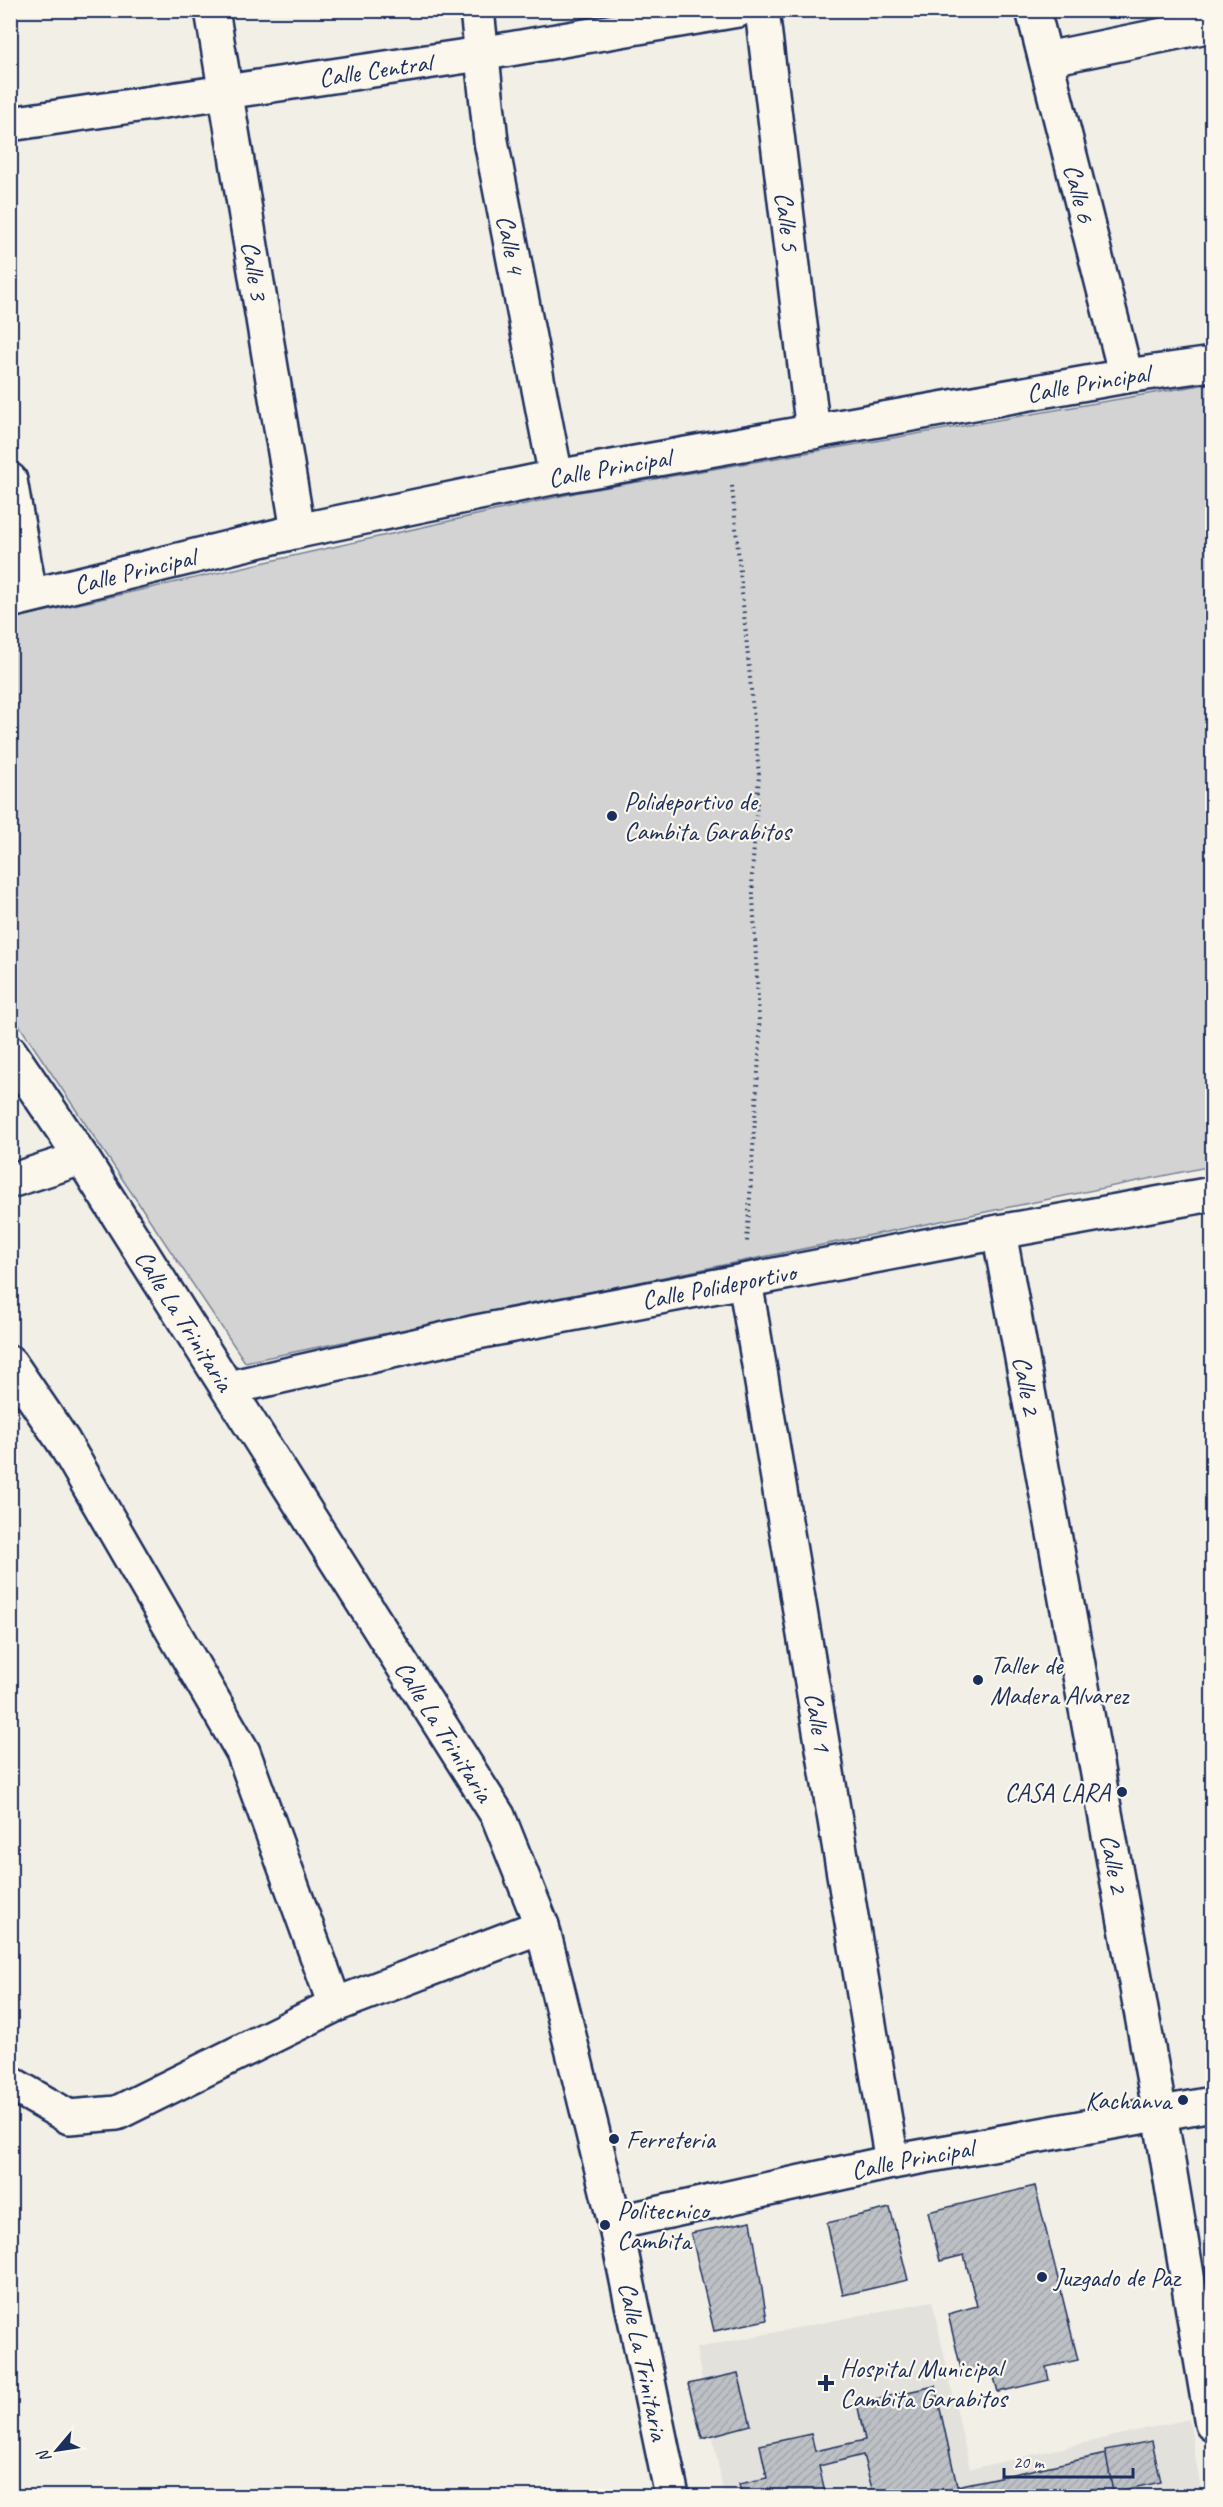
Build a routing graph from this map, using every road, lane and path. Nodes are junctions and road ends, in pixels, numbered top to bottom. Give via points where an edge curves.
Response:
1 (212, 10) edge
2 (477, 10) edge
3 (738, 10) edge
4 (762, 10) edge
5 (1033, 10) edge
6 (1212, 25) edge
7 (480, 54) junction
8 (1046, 59) junction
9 (226, 93) junction
10 (10, 124) edge
11 (1212, 364) edge
12 (1126, 376) junction
13 (813, 432) junction
14 (728, 447) junction
15 (556, 477) junction
16 (10, 480) edge
17 (298, 531) junction
18 (20, 598) edge
19 (10, 1052) edge
20 (82, 1158) junction
21 (10, 1181) edge
22 (1212, 1194) edge
23 (999, 1232) junction
24 (745, 1281) junction
25 (10, 1363) edge
26 (228, 1388) junction
27 (543, 1926) junction
28 (335, 2005) junction
29 (10, 2083) edge
30 (1212, 2104) edge
31 (1160, 2114) junction
32 (892, 2162) junction
33 (615, 2223) junction
34 (1212, 2424) edge
35 (672, 2496) edge

1 - 9 street, Calle 3
2 - 7 street, Calle 4
3 - 7 street, Calle Central
4 - 13 street, Calle 5
5 - 8 street, Calle 6
6 - 8 street
7 - 9 street, Calle Central
7 - 15 street, Calle 4 via 491,141
8 - 12 street, Calle 6
9 - 10 street, Calle Central
9 - 17 street, Calle 3
11 - 12 street, Calle Principal
12 - 13 street, Calle Principal
13 - 14 street, Calle Principal
14 - 15 street, Calle Principal
14 - 24 path via 759,775 752,875 760,1041
15 - 17 street, Calle Principal
16 - 18 street
17 - 18 street, Calle Principal
19 - 20 street, Calle La Trinitaria
20 - 21 street
20 - 26 street, Calle La Trinitaria
22 - 23 street, Calle Polideportivo
23 - 24 street, Calle Polideportivo
23 - 31 street, Calle 2
24 - 26 street, Calle Polideportivo via 472,1334
24 - 32 street, Calle 1
25 - 28 street via 63,1441 243,1752
26 - 27 street, Calle La Trinitaria via 498,1816
27 - 28 street
27 - 33 street, Calle La Trinitaria
28 - 29 street via 117,2113 69,2117
30 - 31 street, Calle Principal
31 - 32 street, Calle Principal
31 - 34 street, Calle 2
32 - 33 street, Calle Principal
33 - 35 street, Calle La Trinitaria

